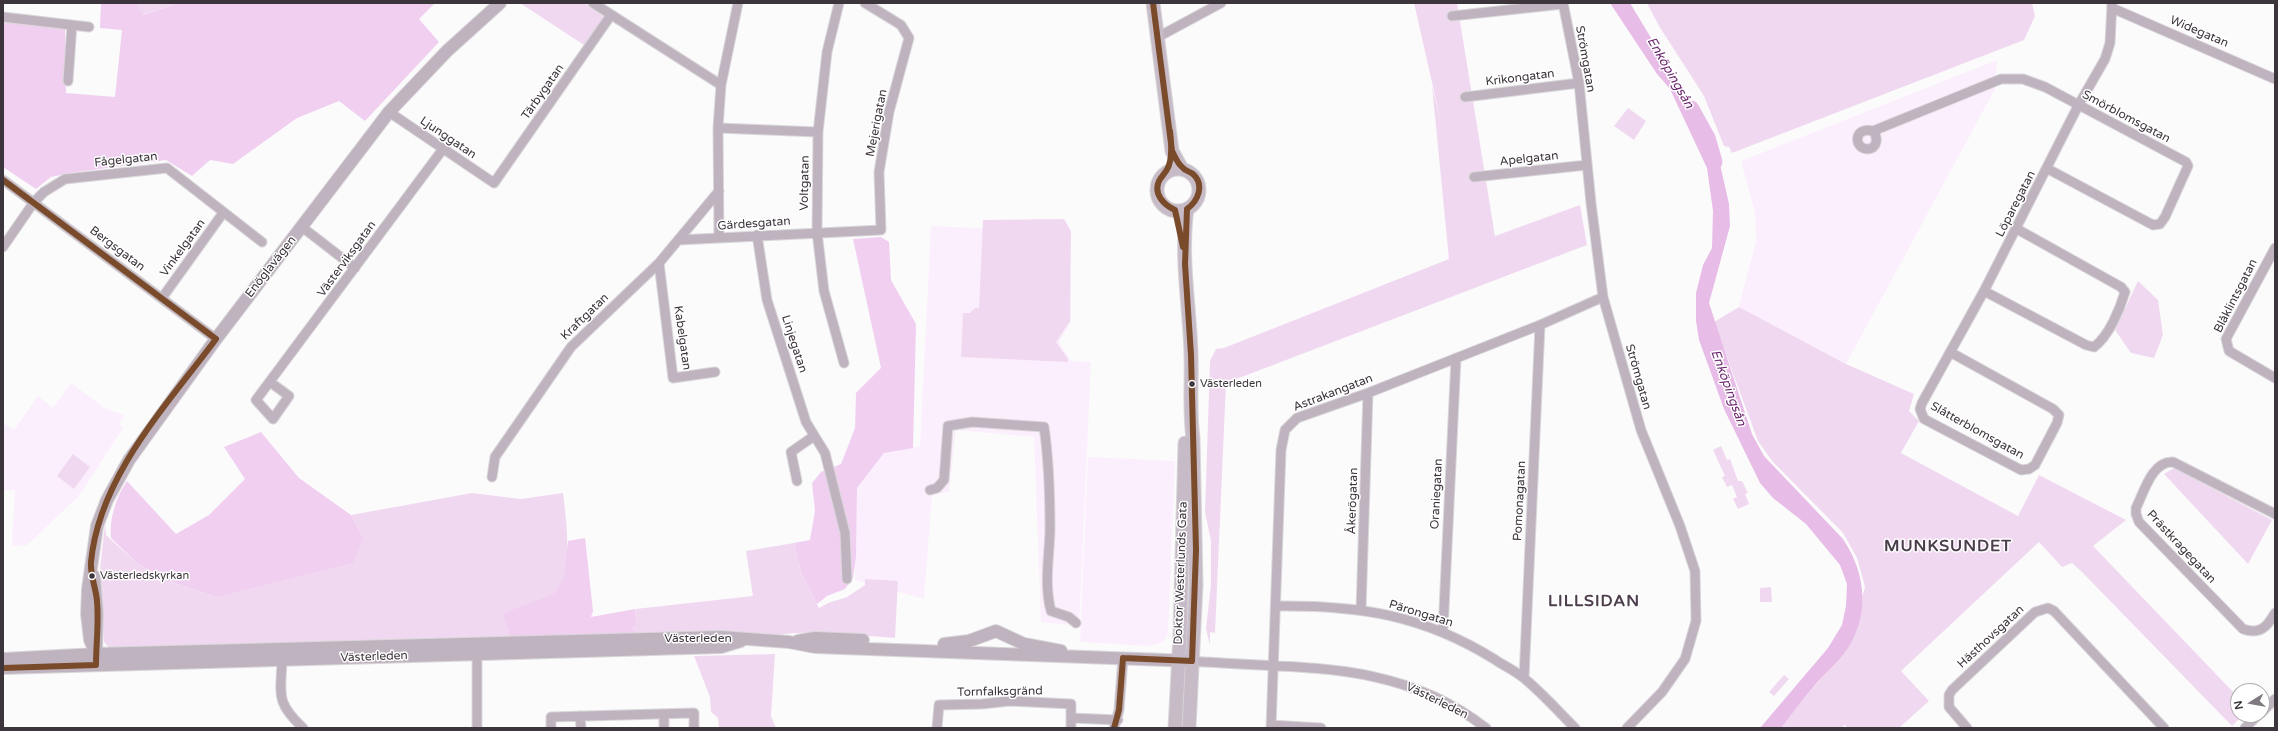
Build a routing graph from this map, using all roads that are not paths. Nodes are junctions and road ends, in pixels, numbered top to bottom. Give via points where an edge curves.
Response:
1 (500, 3) edge
2 (593, 3) edge
3 (738, 3) edge
4 (839, 3) edge
5 (865, 3) edge
6 (1153, 3) edge
7 (1221, 3) edge
8 (1563, 4) edge
9 (2112, 6) edge
10 (611, 15) junction
11 (1452, 16) dead end
12 (3, 17) edge
13 (72, 25) junction
14 (89, 27) dead end
15 (1158, 38) junction
16 (2275, 80) edge
17 (68, 81) dead end
18 (1578, 83) junction
19 (721, 85) junction
20 (1465, 98) dead end
21 (2078, 106) junction
22 (389, 112) junction
23 (718, 128) junction
24 (1873, 130) dead end
25 (818, 132) junction
26 (443, 149) junction
27 (1172, 151) junction
28 (1587, 165) junction
29 (1182, 169) junction
30 (2048, 169) junction
31 (1167, 171) junction
32 (1474, 177) dead end
33 (3, 180) edge
34 (494, 183) joint
35 (719, 191) junction
36 (34, 202) junction
37 (1180, 210) junction
38 (223, 213) junction
39 (302, 226) junction
40 (2017, 229) junction
41 (880, 230) joint
42 (817, 232) junction
43 (757, 235) junction
44 (719, 238) junction
45 (678, 240) junction
46 (262, 242) dead end
47 (3, 247) edge
48 (2275, 248) edge
49 (660, 263) junction
50 (355, 268) junction
51 (1984, 291) junction
52 (1603, 297) junction
53 (162, 298) junction
54 (1540, 325) junction
55 (216, 339) junction
56 (1950, 352) junction
57 (1456, 358) junction
58 (844, 363) dead end
59 (715, 372) dead end
60 (2275, 378) edge
61 (270, 382) dead end
62 (1368, 393) junction
63 (1920, 409) joint
64 (1190, 417) junction
65 (814, 436) junction
66 (492, 477) dead end
67 (797, 481) dead end
68 (930, 490) dead end
69 (2275, 514) edge
70 (847, 579) dead end
71 (1276, 606) junction
72 (1361, 610) junction
73 (2275, 612) edge
74 (1076, 623) dead end
75 (1443, 631) junction
76 (982, 636) junction
77 (789, 642) junction
78 (477, 649) junction
79 (987, 653) junction
80 (282, 654) junction
81 (1074, 655) junction
82 (1123, 658) junction
83 (3, 659) edge
84 (96, 660) junction
85 (1179, 660) junction
86 (1192, 661) junction
87 (1274, 667) junction
88 (3, 668) edge
89 (1524, 678) junction
90 (664, 714) junction
91 (580, 716) junction
92 (1072, 718) junction
93 (1116, 724) edge
94 (1271, 726) edge
95 (303, 728) edge
96 (477, 728) edge
97 (551, 728) edge
98 (581, 728) edge
99 (664, 728) edge
100 (694, 728) edge
101 (937, 728) edge
102 (1071, 728) edge
103 (1175, 728) edge
104 (1188, 728) edge
105 (1321, 728) edge
106 (1486, 728) edge
107 (1575, 728) edge
108 (1627, 728) edge
109 (1967, 728) edge
110 (2164, 728) edge

1 - 22 street, Enöglavägen via 447,50
2 - 10 street
3 - 19 street
4 - 25 street, Voltgatan via 827,52
5 - 41 street, Mejerigatan via 901,25 909,38 889,112 879,172
6 - 15 main road
7 - 15 street
8 - 11 street
8 - 18 street, Strömgatan
9 - 16 street, Widegatan
9 - 21 street, Löparegatan via 2108,52
10 - 19 street
10 - 34 street, Tärbygatan
12 - 13 street
13 - 14 street
13 - 17 street
15 - 27 main road
18 - 20 street, Krikongatan
18 - 28 street, Strömgatan
19 - 23 street
21 - 24 street, Smörblomsgatan via 2033,82 2013,78 2001,79
21 - 30 street, Löparegatan
21 - 30 street, Smörblomsgatan via 2186,162 2188,171 2160,224 2153,225
22 - 26 street, Ljunggatan
22 - 39 street, Enöglavägen
23 - 25 street
23 - 35 street
25 - 42 street, Voltgatan
26 - 34 street, Ljunggatan
26 - 50 street, Västerviksgatan
27 - 29 main road
27 - 31 main road
28 - 32 street, Apelgatan
28 - 52 street, Strömgatan
29 - 31 main road
29 - 37 main road via 1197,179 1199,190 1194,204
30 - 40 street, Löparegatan
31 - 37 main road via 1160,179 1157,192 1164,205
33 - 36 street, Bergsgatan
35 - 44 street
35 - 45 street, Kraftgatan
36 - 38 street, Fågelgatan via 44,192 65,179 167,168
36 - 47 street, Fågelgatan
36 - 53 street, Bergsgatan
37 - 64 main road via 1191,357
38 - 46 street, Fågelgatan
38 - 53 street, Vinkelgatan
39 - 50 street
39 - 55 street, Enöglavägen
40 - 51 street, Löparegatan
40 - 51 street via 2121,287 2125,292 2108,327 2100,342 2094,347 2086,345
41 - 42 street, Gärdesgatan
42 - 43 street, Gärdesgatan
42 - 58 street, Voltgatan via 824,291
43 - 44 street, Gärdesgatan
43 - 65 street, Linjegatan via 767,300 806,422
44 - 45 street, Gärdesgatan
45 - 49 street, Kraftgatan
48 - 60 street, Blåklintsgatan via 2226,344 2229,351
49 - 59 street, Kabelgatan via 674,378
49 - 66 street, Kraftgatan via 571,347 495,457
50 - 61 street, Västerviksgatan
51 - 56 street, Löparegatan
52 - 54 street, Astrakangatan
52 - 108 street, Strömgatan via 1641,430 1680,526 1695,571 1696,621 1685,659 1662,692
53 - 55 street, Bergsgatan
54 - 57 street, Astrakangatan
54 - 89 street, Pomonagatan
55 - 84 street, Enöglavägen via 118,478 97,526 91,563 98,613
56 - 63 street, Löparegatan
56 - 63 street, Slåtterblomsgatan via 2053,409 2059,415 2035,465 2029,470 2020,470 1924,419
57 - 62 street, Astrakangatan
57 - 75 street, Oraniegatan
62 - 71 street, Astrakangatan via 1297,418 1285,430 1281,450
62 - 72 street, Åkerögatan
64 - 85 main road, Doktor Westerlunds Gata via 1185,440
64 - 86 main road, Doktor Westerlunds Gata via 1193,438 1196,585
65 - 67 street via 792,452
65 - 70 street, Linjegatan via 825,454 845,533
68 - 74 street via 937,488 944,480 948,426 972,422 1044,426 1050,482 1047,583 1049,602 1051,611 1069,617
69 - 73 street, Prästkragegatan via 2173,462 2157,467 2136,508 2139,522 2243,629 2261,630 2268,625
71 - 72 street, Pärongatan
71 - 87 street, Astrakangatan
72 - 75 street, Pärongatan via 1395,616
75 - 89 street, Pärongatan via 1469,643
76 - 77 street, Västerleden via 969,641 942,644 815,638
76 - 79 street via 980,643
76 - 81 street, Västerleden via 996,631 1024,644
77 - 78 street, Västerleden via 745,640 721,647
77 - 79 street, Västerleden via 815,647
78 - 80 street, Västerleden
78 - 96 street
79 - 81 street, Västerleden
80 - 84 street, Västerleden
80 - 95 street via 282,702 289,715
81 - 82 street, Västerleden
82 - 85 street, Västerleden
82 - 93 street
83 - 84 street, Västerleden
84 - 88 street, Västerleden
85 - 86 street, Västerleden
85 - 103 main road, Doktor Westerlunds Gata
86 - 87 street, Västerleden
86 - 104 main road, Doktor Westerlunds Gata
87 - 94 street, Astrakangatan
87 - 106 street, Västerleden via 1344,670 1382,677 1434,697
89 - 107 street, Pärongatan
90 - 91 street
90 - 99 street
90 - 100 street via 694,713
91 - 97 street via 551,718
91 - 98 street
92 - 93 street
92 - 101 street, Tornfalksgränd via 1071,704 1010,701 939,705
92 - 102 street
94 - 105 street
109 - 110 street, Hästhovsgatan via 1949,707 1949,695 1952,690 2035,612 2048,608 2054,611

